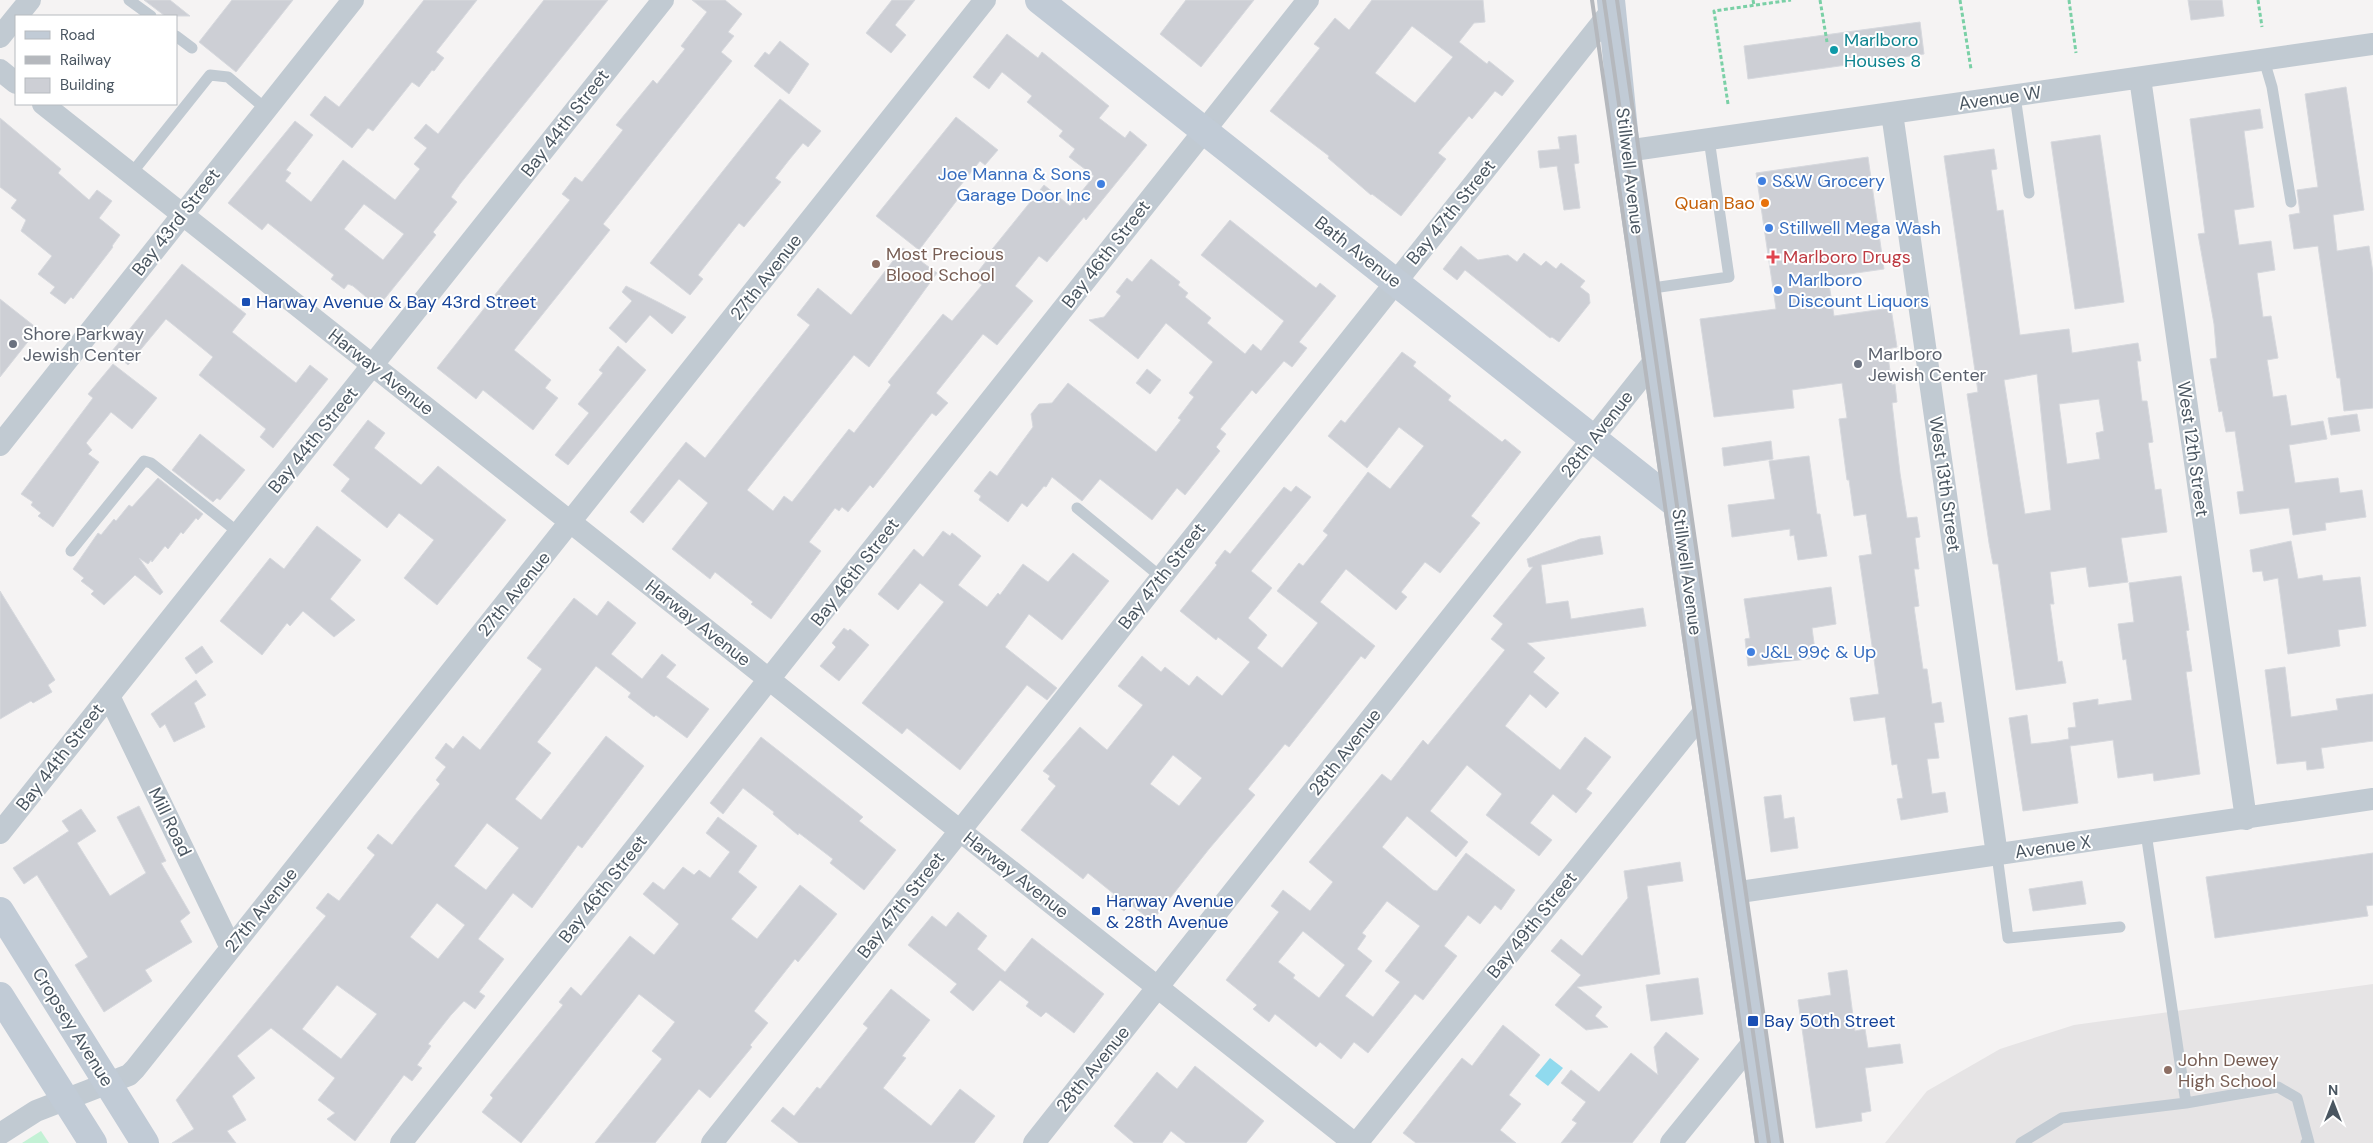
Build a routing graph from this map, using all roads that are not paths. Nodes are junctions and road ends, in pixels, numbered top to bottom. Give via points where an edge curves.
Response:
1 (30, 0) edge
2 (130, 0) edge
3 (353, 0) edge
4 (663, 0) edge
5 (986, 0) edge
6 (1038, 0) edge
7 (1308, 0) edge
8 (1611, 5) edge
9 (17, 15) edge
10 (149, 15) edge
11 (15, 17) edge
12 (0, 38) edge
13 (178, 38) edge
14 (2373, 44) edge
15 (192, 48) dead end
16 (2264, 60) junction
17 (0, 70) edge
18 (2140, 78) junction
19 (15, 82) edge
20 (2015, 96) junction
21 (44, 105) edge
22 (266, 109) junction
23 (1892, 113) junction
24 (1204, 131) junction
25 (1709, 139) junction
26 (1626, 151) junction
27 (131, 174) junction
28 (2029, 193) dead end
29 (2292, 202) dead end
30 (182, 215) junction
31 (1395, 282) junction
32 (1646, 289) junction
33 (1656, 360) junction
34 (373, 366) junction
35 (2, 438) edge
36 (1593, 439) junction
37 (1677, 505) junction
38 (1077, 508) dead end
39 (571, 523) junction
40 (239, 534) junction
41 (71, 551) dead end
42 (1161, 577) junction
43 (769, 680) junction
44 (109, 696) junction
45 (1707, 708) junction
46 (2373, 799) edge
47 (2246, 819) junction
48 (960, 831) junction
49 (0, 833) edge
50 (2146, 834) junction
51 (1997, 855) junction
52 (1733, 893) junction
53 (0, 911) edge
54 (2120, 927) dead end
55 (231, 948) junction
56 (1158, 988) junction
57 (0, 996) edge
58 (1754, 1041) junction
59 (109, 1084) junction
60 (66, 1100) junction
61 (2186, 1103) junction
62 (0, 1134) edge
63 (93, 1143) edge
64 (145, 1143) edge
65 (401, 1143) edge
66 (712, 1143) edge
67 (1034, 1143) edge
68 (1356, 1143) edge
69 (1671, 1143) edge
70 (1769, 1143) edge
71 (2021, 1143) edge
72 (2306, 1143) edge

1 - 9 street
2 - 10 lane
3 - 22 street, Bay 43rd Street
4 - 34 street, Bay 44th Street
5 - 39 street, 27th Avenue
6 - 24 main road, Bath Avenue
7 - 24 street, Bay 46th Street
8 - 26 main road, Stillwell Avenue
8 - 31 street, Bay 47th Street
11 - 12 street
13 - 15 lane
14 - 16 street, Avenue W
16 - 18 street, Avenue W
16 - 29 lane via 2272,87
17 - 19 street
18 - 20 street, Avenue W
18 - 47 street, West 12th Street
20 - 23 street, Avenue W
20 - 28 lane
21 - 27 street, Harway Avenue
22 - 27 lane via 228,77 210,75
22 - 30 street, Bay 43rd Street
23 - 25 street, Avenue W
23 - 51 street, West 13th Street
24 - 31 main road, Bath Avenue
24 - 43 street, Bay 46th Street
25 - 26 street, Avenue W
25 - 32 lane via 1729,277
26 - 32 main road, Stillwell Avenue
27 - 30 street, Harway Avenue
30 - 34 street, Harway Avenue
30 - 35 street, Bay 43rd Street
31 - 36 main road, Bath Avenue
31 - 42 street, Bay 47th Street
32 - 33 main road, Stillwell Avenue
33 - 36 street, 28th Avenue
33 - 37 main road, Stillwell Avenue
34 - 39 street, Harway Avenue
34 - 40 street, Bay 44th Street
36 - 37 main road, Bath Avenue
36 - 56 street, 28th Avenue
37 - 45 main road, Stillwell Avenue
38 - 42 lane
39 - 43 street, Harway Avenue
39 - 55 street, 27th Avenue
40 - 41 lane via 193,495 150,462 144,461
40 - 44 street, Bay 44th Street
42 - 48 street, Bay 47th Street
43 - 48 street, Harway Avenue
43 - 65 street, Bay 46th Street
44 - 49 street, Bay 44th Street
44 - 55 street, Mill Road
45 - 52 main road, Stillwell Avenue
45 - 68 street, Bay 49th Street
46 - 47 street, Avenue X
47 - 50 street, Avenue X
48 - 56 street, Harway Avenue
48 - 66 street, Bay 47th Street
50 - 51 street, Avenue X
50 - 61 lane
51 - 52 street, Avenue X
51 - 54 lane via 2008,938
52 - 58 main road, Stillwell Avenue
53 - 59 main road, Cropsey Avenue
55 - 59 street, 27th Avenue via 135,1070
56 - 67 street, 28th Avenue
56 - 68 street, Harway Avenue
57 - 60 main road
58 - 69 street
58 - 70 main road, Stillwell Avenue
59 - 60 street, 27th Avenue
59 - 64 main road, Cropsey Avenue
60 - 62 street, 27th Avenue via 36,1112
60 - 63 main road
61 - 71 lane via 2062,1118
61 - 72 lane via 2278,1087 2297,1098

